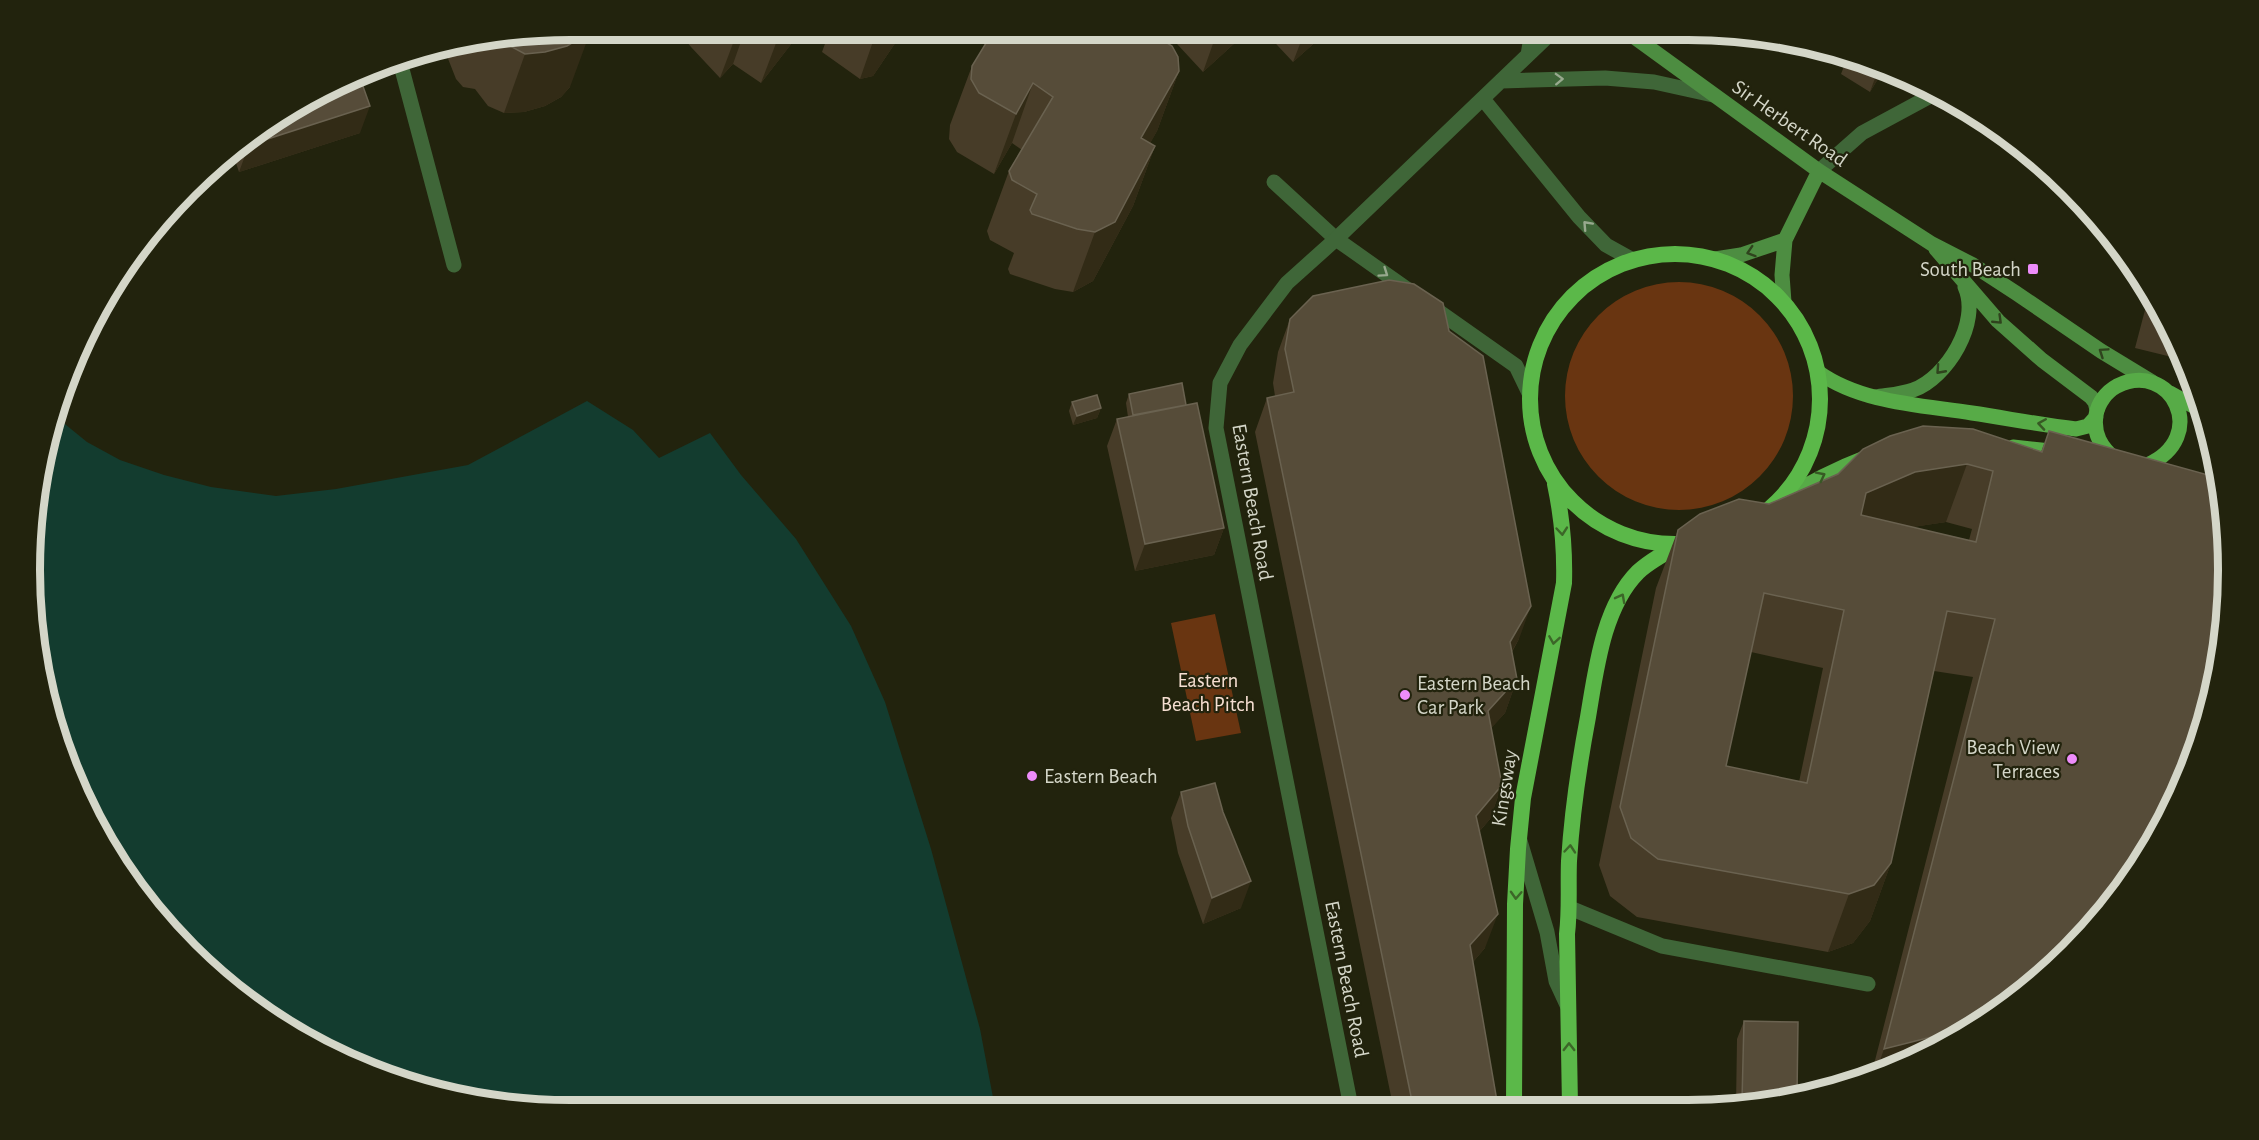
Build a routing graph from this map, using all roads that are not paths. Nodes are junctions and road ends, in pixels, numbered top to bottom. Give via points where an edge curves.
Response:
1 (1530, 40) edge
2 (1544, 40) edge
3 (1638, 40) edge
4 (1528, 55) junction
5 (402, 68) edge
6 (1501, 81) junction
7 (1713, 95) junction
8 (1928, 97) edge
9 (1482, 99) junction
10 (1819, 171) junction
11 (1274, 182) dead end
12 (1336, 239) junction
13 (1785, 240) junction
14 (1932, 244) junction
15 (1715, 259) junction
16 (1633, 260) junction
17 (454, 265) dead end
18 (1961, 279) junction
19 (1784, 302) junction
20 (1818, 372) junction
21 (2159, 386) junction
22 (1529, 393) junction
23 (1876, 397) junction
24 (2191, 405) edge
25 (2096, 414) junction
26 (1993, 446) edge
27 (1881, 452) edge
28 (2074, 453) edge
29 (2091, 455) edge
30 (2130, 463) junction
31 (2168, 466) edge
32 (1554, 481) junction
33 (1772, 507) junction
34 (1682, 544) junction
35 (1519, 838) junction
36 (1570, 908) junction
37 (1868, 984) dead end
38 (1569, 1008) junction
39 (1350, 1100) edge
40 (1514, 1100) edge
41 (1570, 1100) edge

1 - 4 street
2 - 4 street, Eastern Beach Road
3 - 7 main road, Sir Herbert Road
4 - 6 street, Eastern Beach Road
5 - 17 street
6 -> 7 street via 1605,78 1654,82
6 - 9 street, Eastern Beach Road
7 - 10 main road, Sir Herbert Road
8 - 10 street via 1862,133
9 - 12 street, Eastern Beach Road
16 -> 9 street via 1606,245 1579,217
10 - 13 main road
10 - 14 main road, Sir Herbert Road
11 - 12 street
12 -> 22 street via 1516,366
12 - 39 street, Eastern Beach Road via 1287,284 1240,345 1220,383 1216,428
13 -> 15 main road
13 - 19 main road
14 - 18 main road
21 -> 14 main road via 1973,265
15 - 16 highway via 1674,254
15 - 19 highway via 1748,274
16 - 22 highway via 1592,279 1559,310 1538,349
18 -> 23 main road via 1968,293 1970,319 1961,342 1944,367 1913,390
18 -> 25 main road via 1998,321 2091,397
19 - 20 highway via 1807,339
20 - 23 main road via 1842,386
20 - 33 highway via 1820,409 1816,437 1794,482
21 - 24 main road
21 - 25 main road via 2139,380 2125,382 2103,397
21 - 30 main road via 2174,400 2179,412 2177,439 2159,459
22 - 32 highway via 1534,439
25 -> 23 main road via 2088,426 2076,429
25 - 30 main road via 2099,441
26 - 28 main road
33 -> 27 main road via 1808,483
29 - 30 main road
30 - 31 main road
32 - 34 highway via 1596,522 1652,543
32 -> 35 highway, Kingsway via 1562,521 1564,583 1523,798
33 - 34 highway via 1730,534
36 -> 34 highway via 1574,805 1607,628 1623,592 1637,573
35 - 38 street via 1547,932 1556,981
35 -> 40 highway, Kingsway
36 - 37 street via 1662,946
36 - 38 highway
41 -> 38 highway

